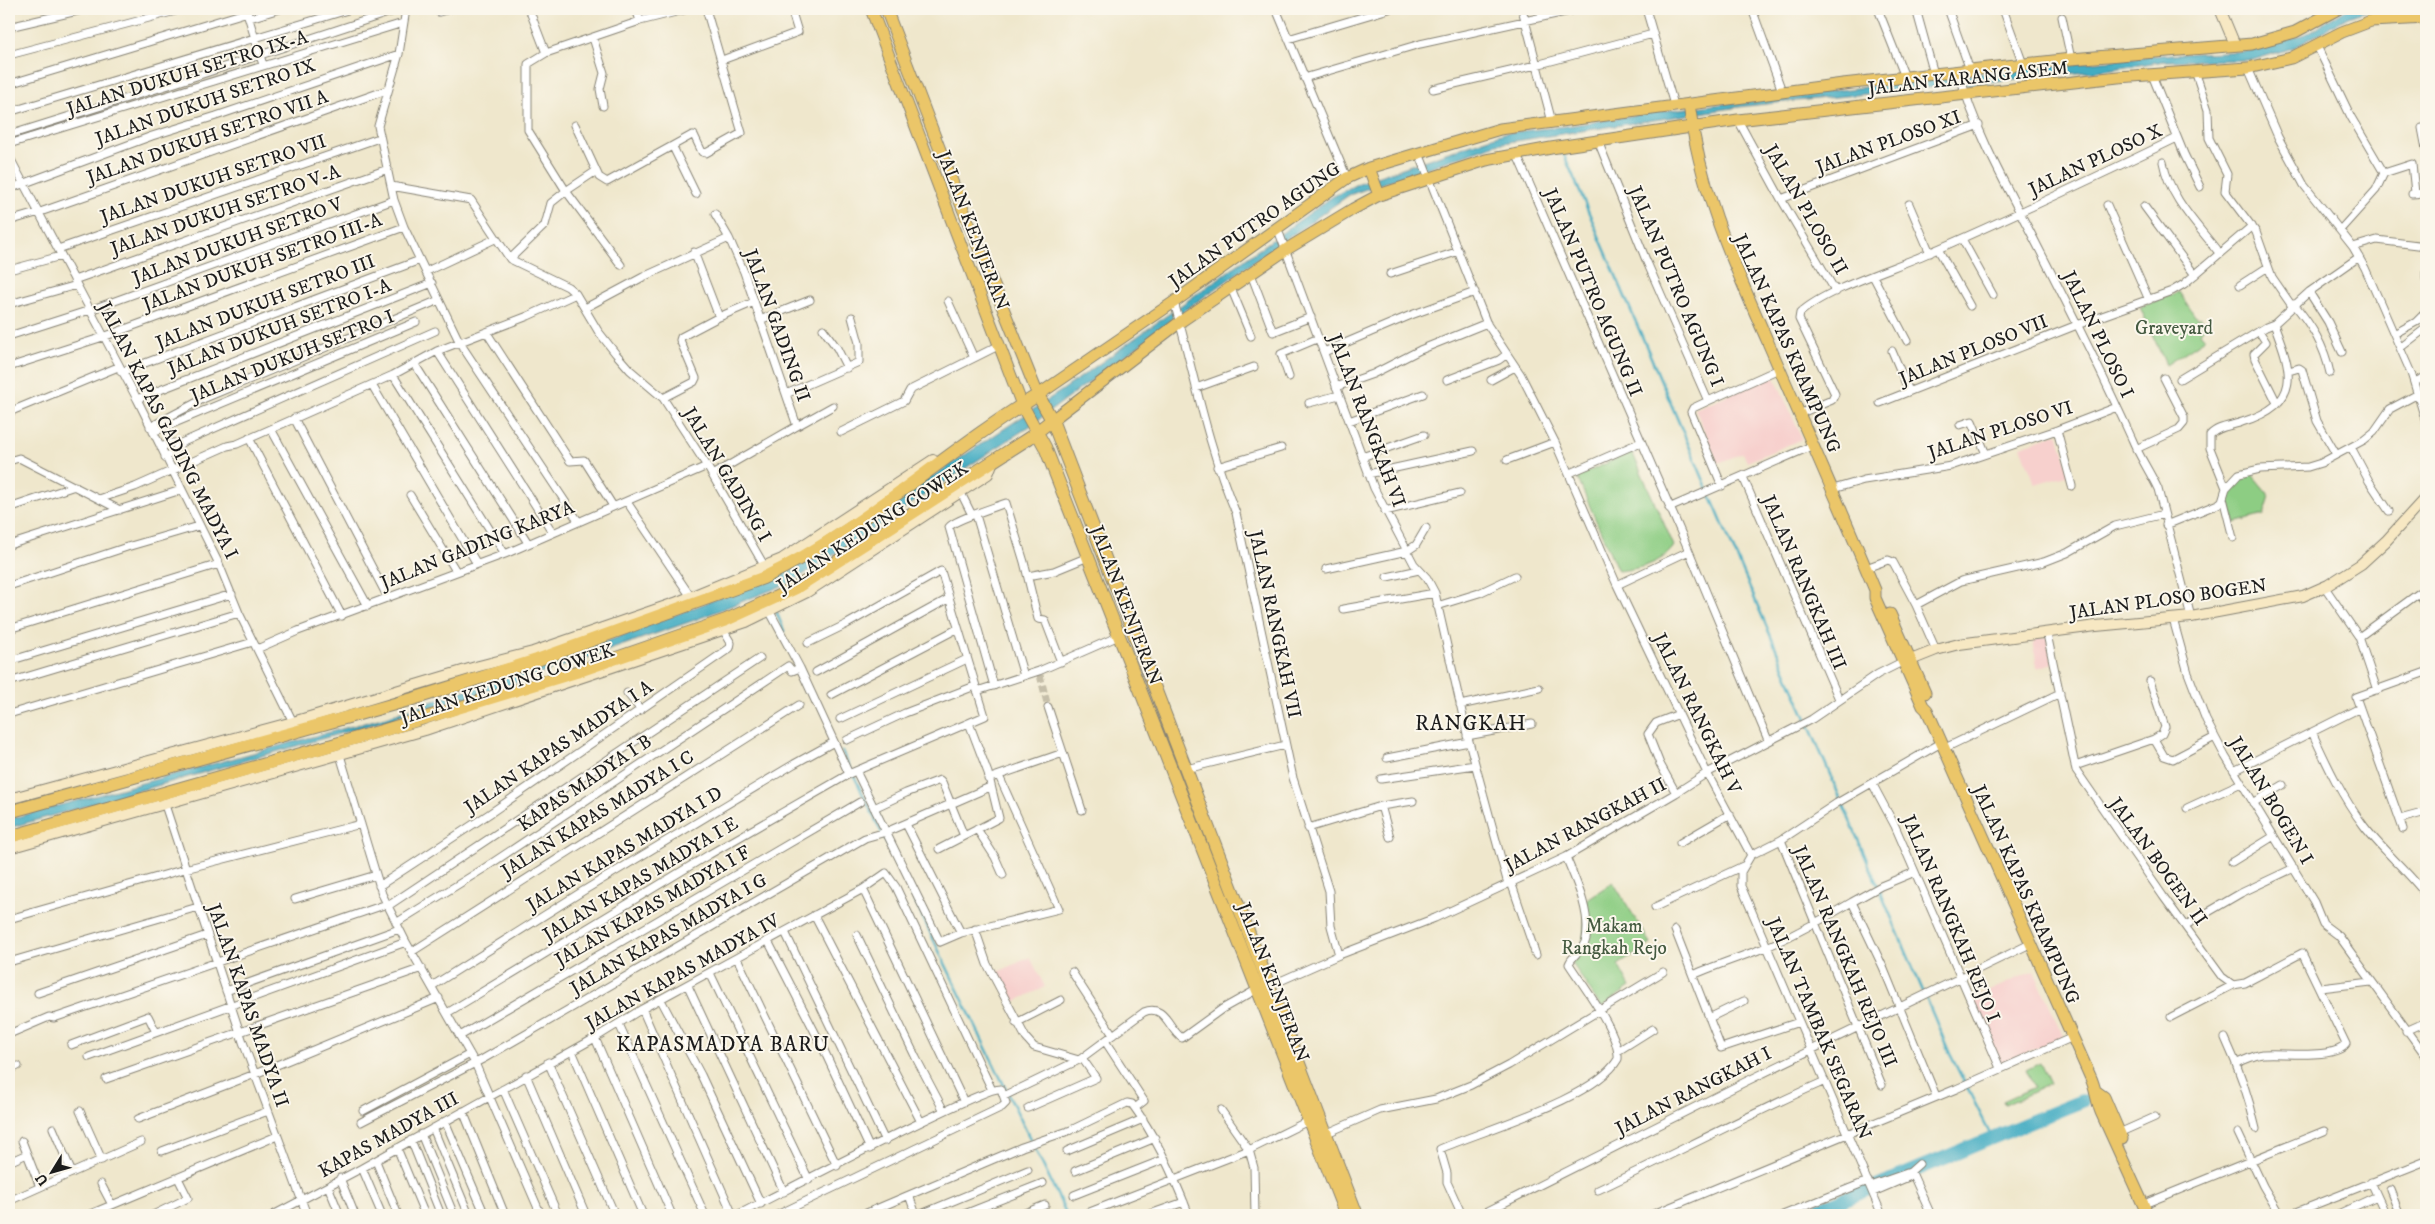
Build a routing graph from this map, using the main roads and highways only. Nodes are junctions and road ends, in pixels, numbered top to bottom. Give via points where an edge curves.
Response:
1 (2220, 9) edge
2 (2338, 9) edge
3 (878, 10) edge
4 (2325, 12) edge
5 (2426, 18) edge
6 (893, 29) junction
7 (881, 35) junction
8 (2235, 45) junction
9 (2114, 56) junction
10 (2118, 77) junction
11 (1689, 105) junction
12 (1692, 126) junction
13 (1370, 172) junction
14 (1378, 193) junction
15 (1040, 397) junction
16 (1023, 407) junction
17 (1051, 418) junction
18 (1036, 429) junction
19 (959, 449) junction
20 (993, 461) junction
21 (2426, 498) edge
22 (710, 594) junction
23 (772, 607) junction
24 (721, 626) junction
25 (1907, 661) junction
26 (496, 696) junction
27 (416, 698) junction
28 (312, 728) junction
29 (385, 730) junction
30 (9, 807) edge
31 (10, 842) edge
32 (1263, 988) junction
33 (2097, 1092) junction
34 (1346, 1215) edge
35 (1357, 1215) edge
36 (2148, 1215) edge
37 (2155, 1215) edge

1 - 8 main road
2 - 4 main road, JALAN KARANG ASEM
3 - 6 main road, JALAN KENJERAN
3 - 7 main road, JALAN KENJERAN
4 - 8 main road, JALAN KARANG ASEM via 2283,37
5 - 10 main road, JALAN KARANG ASEM via 2371,20 2291,58 2248,68
6 - 7 main road
6 - 15 main road, JALAN KENJERAN
7 - 16 main road, JALAN KENJERAN
8 - 9 main road, JALAN KARANG ASEM
9 - 10 main road
9 - 11 main road, JALAN KARANG ASEM via 1782,91
10 - 12 main road, JALAN KARANG ASEM via 1965,92
11 - 12 main road, JALAN KAPAS KRAMPUNG
11 - 13 main road, JALAN PUTRO AGUNG via 1500,129
12 - 14 main road, JALAN PUTRO AGUNG via 1486,160
12 - 25 main road, JALAN KAPAS KRAMPUNG via 1705,188 1715,217 1875,590 1882,594
13 - 14 main road
13 - 15 main road, JALAN PUTRO AGUNG via 1347,178 1174,305
14 - 17 main road, JALAN PUTRO AGUNG via 1286,246 1231,288 1179,320
15 - 16 highway
15 - 17 highway, JALAN KENJERAN
16 - 18 highway, JALAN KENJERAN
16 - 19 highway
17 - 18 highway
17 - 32 highway, JALAN KENJERAN via 1186,769
18 - 20 highway
18 - 32 highway, JALAN KENJERAN
19 - 22 main road, JALAN KEDUNG COWEK via 946,452 797,551
19 - 22 highway, JALAN KEDUNG COWEK via 849,528 791,565 763,578
20 - 23 highway, JALAN KEDUNG COWEK via 796,588
20 - 23 main road, JALAN KEDUNG COWEK via 988,474 808,592
21 - 25 main road, JALAN PLOSO BOGEN via 2368,558 2303,596 2190,617 1970,643 1936,650
22 - 27 highway, JALAN KEDUNG COWEK via 537,660
22 - 30 main road, JALAN KEDUNG COWEK via 691,597 533,652
23 - 24 highway, JALAN KEDUNG COWEK
24 - 26 highway, JALAN KEDUNG COWEK
24 - 31 main road, JALAN KEDUNG COWEK via 510,703 340,755 165,805
25 - 33 main road, JALAN KAPAS KRAMPUNG via 1929,704 1927,710 1942,746
26 - 27 highway via 414,717 409,712 411,702
26 - 29 highway, JALAN KEDUNG COWEK
27 - 28 highway, JALAN KEDUNG COWEK
28 - 29 highway via 386,711 392,718
28 - 30 highway, JALAN KEDUNG COWEK
29 - 31 highway, JALAN KEDUNG COWEK
32 - 34 highway, JALAN KENJERAN via 1308,1121
32 - 35 highway, JALAN KENJERAN
33 - 36 main road, JALAN KAPAS KRAMPUNG via 2101,1112
33 - 37 main road, JALAN KAPAS KRAMPUNG via 2104,1098

